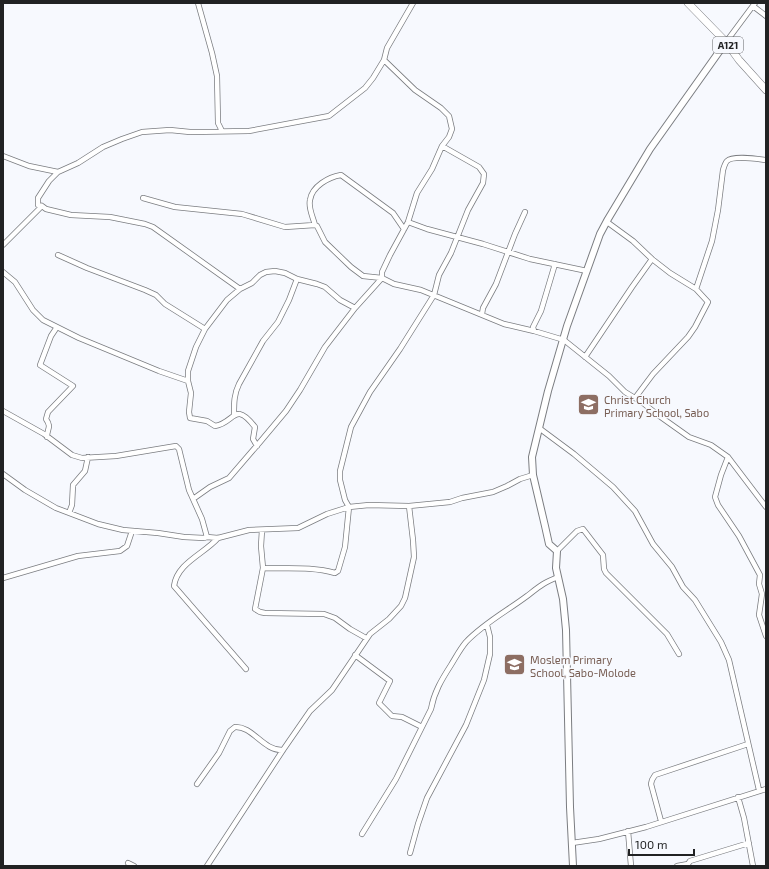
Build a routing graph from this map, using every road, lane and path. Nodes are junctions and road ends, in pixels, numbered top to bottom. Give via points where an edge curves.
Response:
1 (198, 3) edge
2 (413, 3) edge
3 (688, 3) edge
4 (754, 4) edge
5 (766, 16) edge
6 (726, 42) junction
7 (384, 60) junction
8 (766, 90) edge
9 (222, 131) junction
10 (442, 146) junction
11 (3, 156) edge
12 (766, 160) edge
13 (58, 172) junction
14 (143, 198) dead end
15 (42, 206) junction
16 (526, 212) dead end
17 (408, 222) junction
18 (607, 222) junction
19 (315, 225) junction
20 (404, 229) junction
21 (457, 237) junction
22 (3, 245) edge
23 (508, 252) junction
24 (58, 255) dead end
25 (652, 259) junction
26 (556, 264) junction
27 (3, 272) edge
28 (587, 272) junction
29 (382, 278) junction
30 (297, 279) junction
31 (240, 289) junction
32 (696, 289) junction
33 (434, 295) junction
34 (355, 308) junction
35 (482, 314) junction
36 (56, 327) junction
37 (205, 329) junction
38 (534, 331) junction
39 (564, 340) junction
40 (585, 357) junction
41 (188, 381) junction
42 (635, 398) junction
43 (3, 411) edge
44 (234, 414) junction
45 (539, 428) junction
46 (47, 437) junction
47 (257, 446) junction
48 (88, 457) junction
49 (728, 457) junction
50 (3, 474) edge
51 (534, 475) junction
52 (193, 498) junction
53 (409, 506) junction
54 (349, 507) junction
55 (766, 508) edge
56 (69, 513) junction
57 (262, 530) junction
58 (132, 531) junction
59 (207, 537) junction
60 (218, 538) junction
61 (557, 551) junction
62 (263, 568) junction
63 (558, 577) junction
64 (3, 578) edge
65 (487, 625) junction
66 (766, 636) edge
67 (366, 638) junction
68 (679, 654) dead end
69 (355, 655) junction
70 (246, 668) dead end
71 (422, 726) junction
72 (748, 744) junction
73 (283, 750) junction
74 (197, 784) dead end
75 (766, 789) edge
76 (759, 790) junction
77 (738, 796) junction
78 (661, 821) junction
79 (628, 830) junction
80 (362, 834) dead end
81 (572, 843) junction
82 (749, 843) junction
83 (410, 853) dead end
84 (128, 863) dead end
85 (688, 865) edge
86 (134, 866) edge
87 (207, 866) edge
88 (573, 866) edge
89 (631, 866) edge
90 (677, 866) edge
91 (753, 866) edge

1 - 9 street via 217,76 218,124
2 - 7 street via 387,48
3 - 6 main road, A121
4 - 5 street
4 - 6 street
6 - 8 main road, A121
6 - 18 street via 650,149
7 - 9 street via 364,88 329,116 261,130
7 - 10 street via 415,90 449,116 452,129
9 - 13 street via 142,132 110,144
10 - 17 street via 417,193
10 - 21 street via 479,167 484,174 483,183
11 - 13 street via 29,166
12 - 32 street via 731,159 725,164 712,241
13 - 15 street via 38,198 38,205
14 - 19 street via 175,207 242,214 285,227
15 - 22 street
15 - 31 street via 70,215 110,217 145,224
16 - 23 street
17 - 20 street
17 - 21 street
18 - 25 street
18 - 28 street via 600,234
19 - 20 street via 309,205 312,193 322,183 341,175 393,213
19 - 29 street via 325,242 351,267 363,276
20 - 29 street via 382,272
21 - 23 street
21 - 33 street via 439,275
23 - 26 street
23 - 35 street
24 - 37 street via 156,295 165,304
25 - 32 street
25 - 40 street
26 - 28 street
26 - 38 street via 543,306 533,327
27 - 36 street via 15,282 38,315
28 - 39 street
29 - 33 street
29 - 34 street
30 - 31 street via 285,273 266,272
30 - 34 street via 325,288
30 - 44 street via 278,322 263,341 239,384
31 - 37 street via 227,300
32 - 42 street via 708,302 699,320 688,337 653,374
33 - 35 street
33 - 54 street via 370,392 351,427 340,471 345,500
34 - 47 street via 325,347 286,410
35 - 38 street via 515,327
36 - 41 street via 145,366
36 - 46 street via 40,365 73,386 48,412 46,419 50,425
37 - 41 street via 188,371
38 - 39 street
39 - 40 street
39 - 45 street
40 - 42 street
41 - 44 street via 191,393 190,418 217,426 223,425
42 - 49 street via 689,437 711,445
43 - 46 street
44 - 47 street via 242,415 255,427 253,439
45 - 51 street via 532,457
45 - 72 street via 574,454 626,501 635,511 653,544 695,600 726,652
46 - 48 street via 72,455
47 - 52 street via 229,478
48 - 52 street via 103,458 176,446
48 - 56 street via 85,472 74,485
49 - 55 street
49 - 66 street via 716,497 718,505 739,536 760,575 762,594 759,615
50 - 56 street via 25,490
51 - 53 street via 492,492 450,502
51 - 61 street via 550,544
52 - 59 street
53 - 54 street
53 - 67 street via 414,558 405,598 397,611
54 - 57 street via 298,528
54 - 62 street via 345,547 337,572 308,568
56 - 58 street via 109,527
57 - 60 street via 238,532
57 - 62 street
58 - 59 street
58 - 64 street via 127,546 120,551 78,556
59 - 60 street
60 - 70 street via 178,572 174,586
61 - 63 street
61 - 68 street via 582,529 603,556 606,573 667,634
62 - 67 street via 255,609 257,611 331,615
63 - 65 street via 536,588
63 - 81 street via 565,611
65 - 71 street via 466,642 455,656 440,682
65 - 83 street via 490,654 484,680 466,725 427,798
67 - 69 street
69 - 71 street via 390,681 379,703 392,716 402,717
69 - 73 street via 332,690 315,705
71 - 80 street via 396,779
72 - 76 street
72 - 78 street via 655,776 651,784
73 - 74 street via 274,749 247,730 235,727
73 - 87 street
75 - 76 street
76 - 77 street
77 - 78 street
77 - 82 street
78 - 79 street
79 - 81 street via 599,839
79 - 89 street
81 - 88 street
82 - 85 street via 690,861
82 - 91 street
84 - 86 street
85 - 90 street

